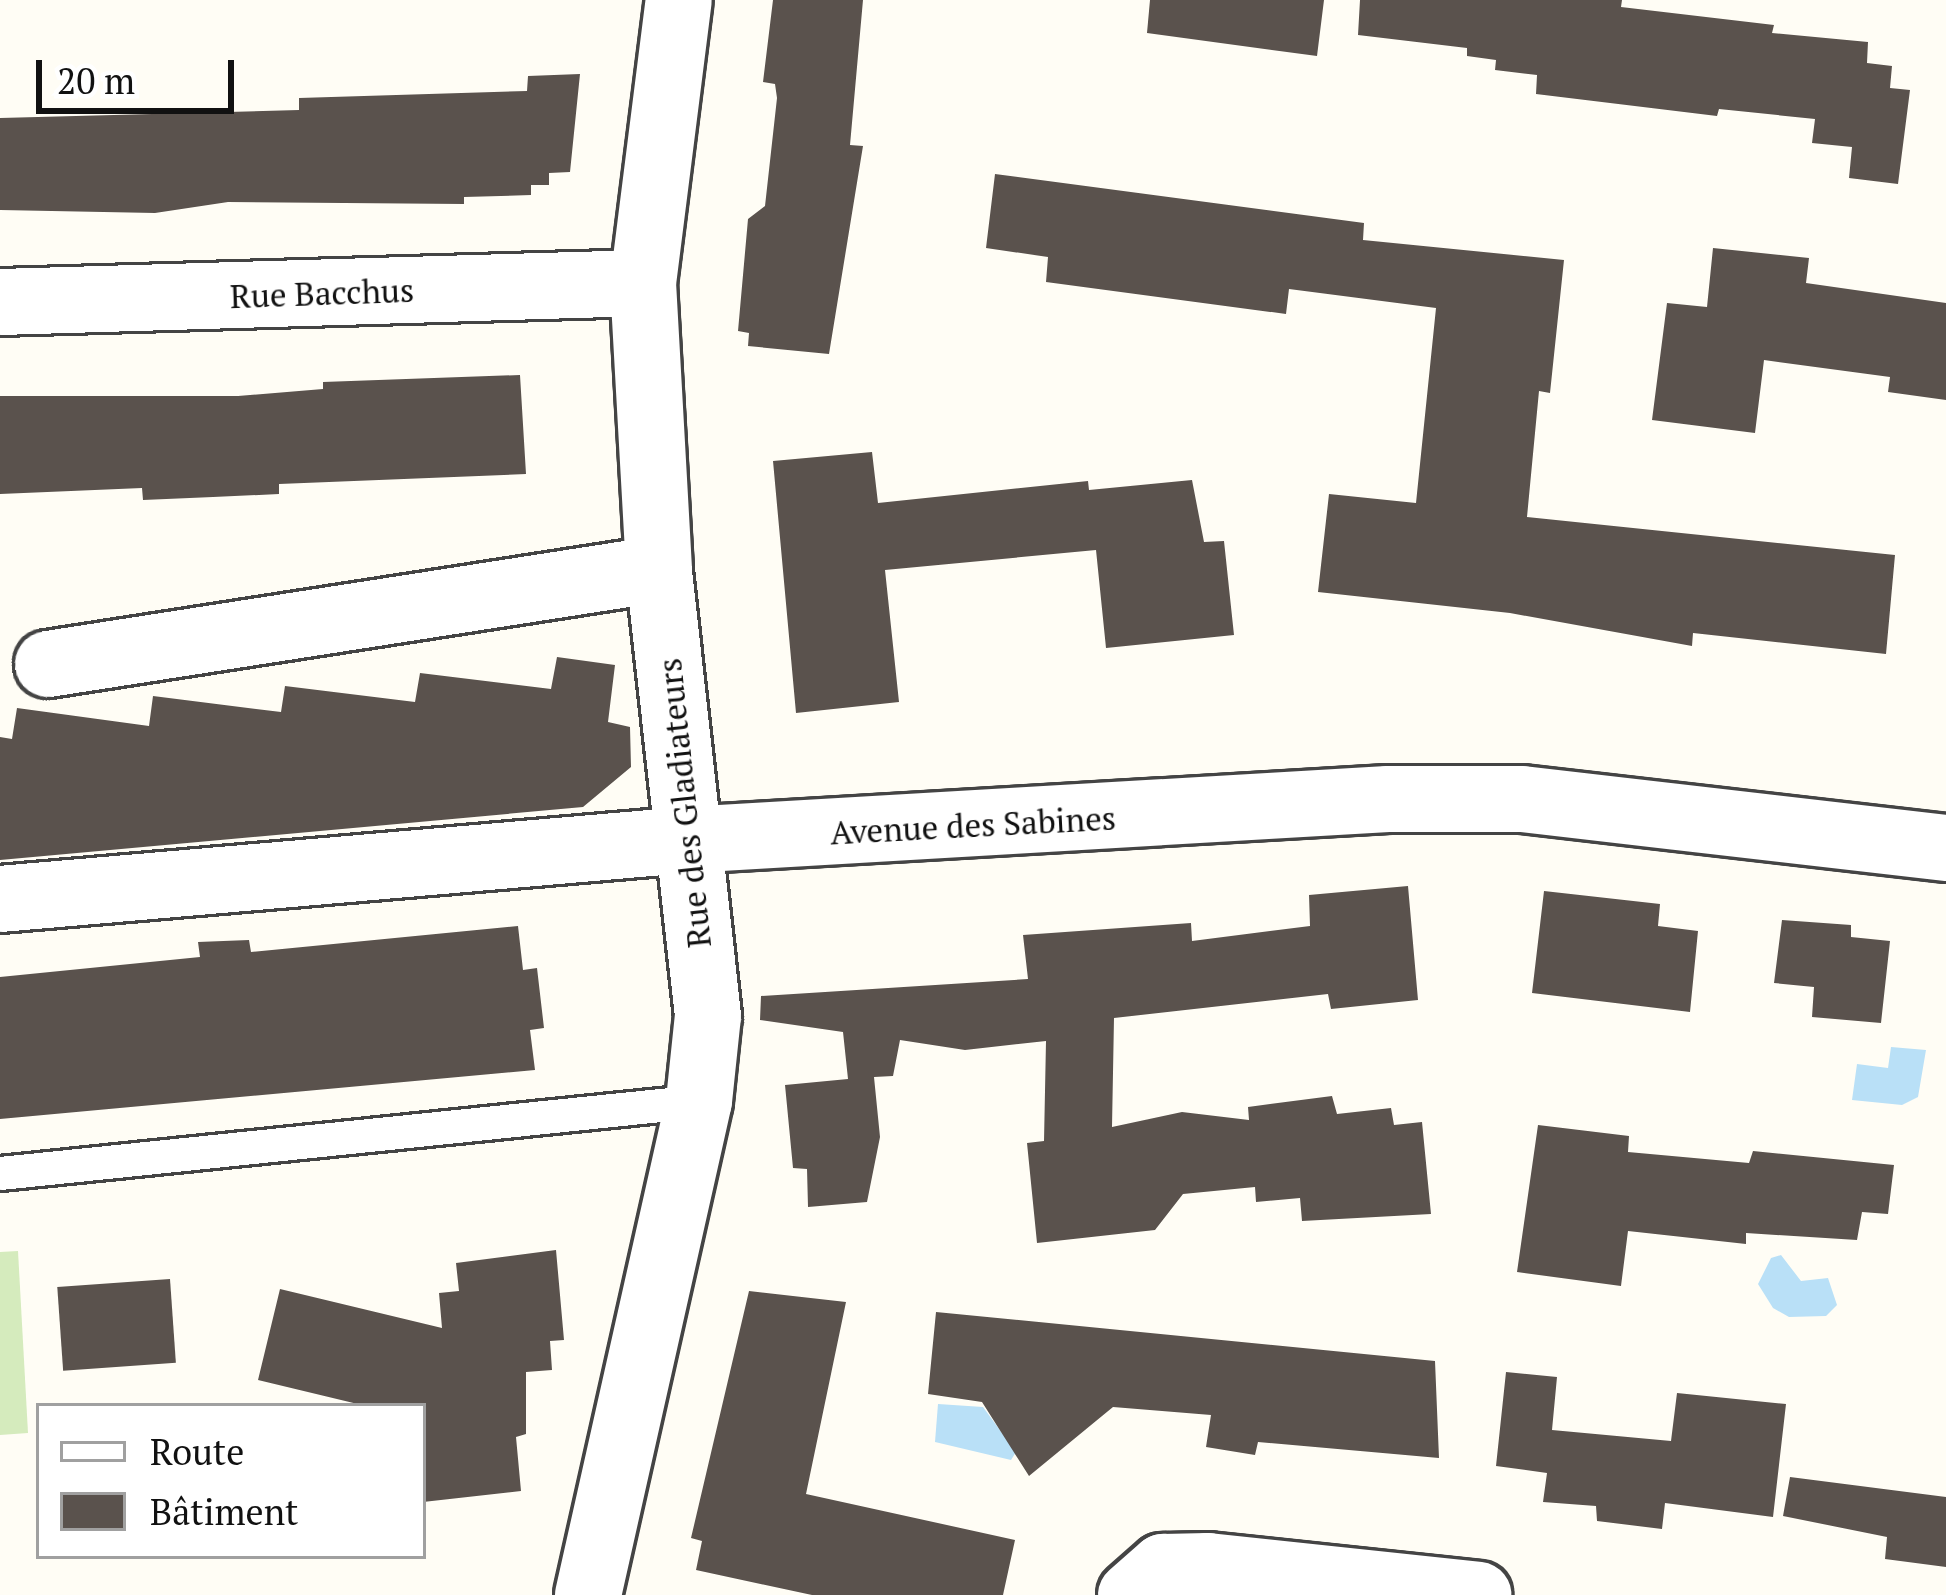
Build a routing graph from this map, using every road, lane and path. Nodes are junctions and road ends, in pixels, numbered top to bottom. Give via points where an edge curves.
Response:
1 (679, 0) edge
2 (643, 283) junction
3 (0, 302) edge
4 (659, 568) junction
5 (48, 664) dead end
6 (686, 840) junction
7 (1946, 848) edge
8 (0, 899) edge
9 (699, 1101) junction
10 (0, 1173) edge
11 (588, 1595) edge
12 (1132, 1595) edge
13 (1478, 1595) edge

1 - 2 street, Rue des Gladiateurs
2 - 3 street, Rue Bacchus
2 - 4 street, Rue des Gladiateurs
4 - 5 street
4 - 6 street, Rue des Gladiateurs
6 - 7 street, Avenue des Sabines via 1245,804 1478,799
6 - 8 street, Avenue des Sabines
6 - 9 street, Rue des Gladiateurs via 708,1016
9 - 10 lane
9 - 11 street, Rue des Gladiateurs
12 - 13 street via 1163,1567 1208,1566

